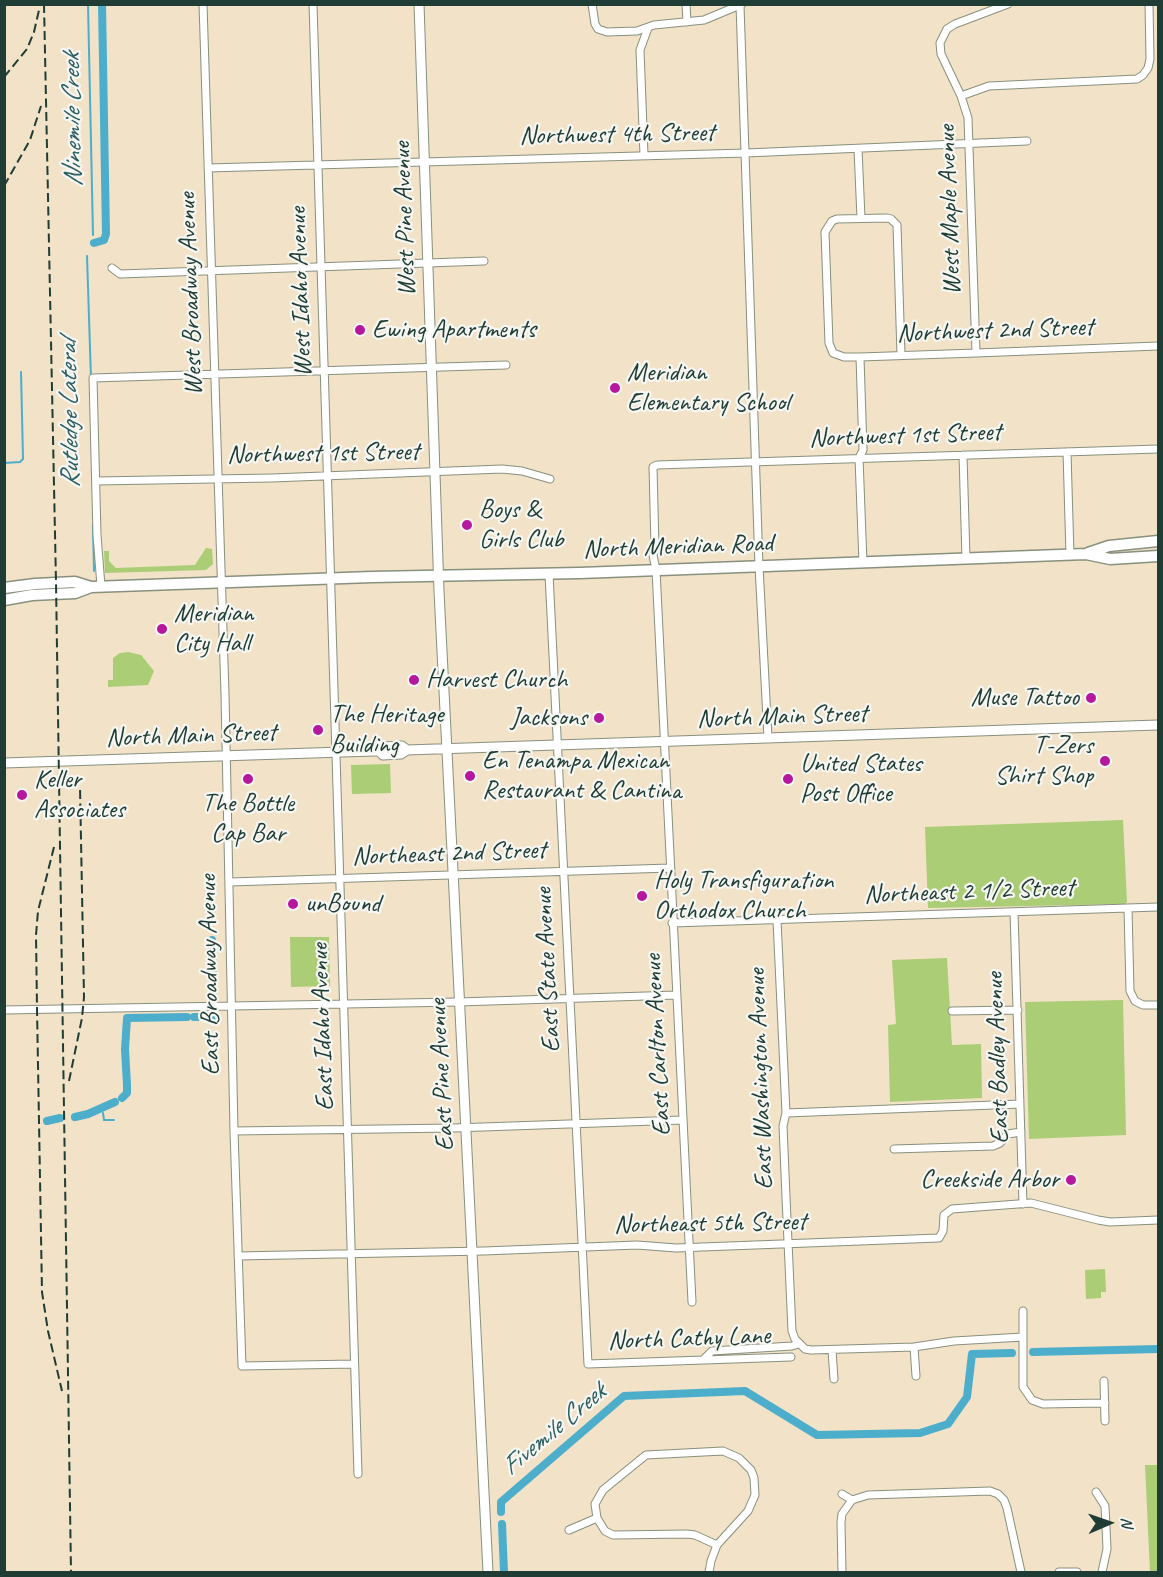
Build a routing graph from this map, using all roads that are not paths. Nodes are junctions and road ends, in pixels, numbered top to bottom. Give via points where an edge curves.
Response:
1 (203, 4) edge
2 (313, 4) edge
3 (419, 4) edge
4 (592, 4) edge
5 (686, 4) edge
6 (1008, 4) edge
7 (1149, 4) edge
8 (741, 5) edge
9 (687, 22) junction
10 (648, 28) junction
11 (961, 96) junction
12 (1027, 141) dead end
13 (970, 144) junction
14 (858, 149) junction
15 (746, 153) junction
16 (644, 155) junction
17 (424, 161) junction
18 (318, 165) junction
19 (208, 168) junction
20 (861, 218) junction
21 (484, 261) dead end
22 (428, 263) junction
23 (112, 268) dead end
24 (322, 268) junction
25 (211, 272) junction
26 (1158, 346) edge
27 (976, 353) junction
28 (901, 355) junction
29 (860, 357) junction
30 (506, 365) dead end
31 (431, 368) junction
32 (325, 372) junction
33 (215, 375) junction
34 (1158, 449) edge
35 (1067, 452) junction
36 (963, 455) junction
37 (859, 458) junction
38 (756, 461) junction
39 (653, 467) joint
40 (435, 473) junction
41 (327, 476) junction
42 (218, 478) junction
43 (550, 479) dead end
44 (96, 481) junction
45 (1158, 541) edge
46 (1086, 554) junction
47 (1070, 555) junction
48 (1158, 556) edge
49 (966, 559) junction
50 (863, 563) junction
51 (759, 566) junction
52 (656, 570) junction
53 (549, 574) junction
54 (439, 576) junction
55 (331, 578) junction
56 (221, 582) junction
57 (96, 586) junction
58 (4, 588) edge
59 (4, 600) edge
60 (1158, 725) edge
61 (768, 738) junction
62 (664, 742) junction
63 (558, 745) junction
64 (447, 749) junction
65 (336, 753) junction
66 (226, 756) junction
67 (4, 763) edge
68 (670, 868) junction
69 (564, 871) junction
70 (453, 875) junction
71 (339, 879) junction
72 (230, 882) junction
73 (1158, 907) edge
74 (1128, 908) junction
75 (1014, 912) junction
76 (777, 920) junction
77 (672, 923) junction
78 (677, 995) junction
79 (570, 999) junction
80 (459, 1002) junction
81 (344, 1005) junction
82 (1158, 1005) edge
83 (232, 1007) junction
84 (4, 1010) edge
85 (1018, 1010) junction
86 (952, 1011) dead end
87 (1020, 1104) junction
88 (786, 1113) junction
89 (683, 1120) junction
90 (576, 1124) junction
91 (466, 1127) junction
92 (347, 1129) junction
93 (234, 1131) junction
94 (1021, 1132) junction
95 (894, 1149) dead end
96 (1023, 1204) junction
97 (1158, 1220) edge
98 (788, 1245) junction
99 (582, 1248) junction
100 (689, 1248) junction
101 (472, 1252) junction
102 (351, 1254) junction
103 (238, 1256) junction
104 (692, 1302) dead end
105 (1023, 1311) dead end
106 (1023, 1337) junction
107 (798, 1344) junction
108 (914, 1347) junction
109 (832, 1350) junction
110 (791, 1357) dead end
111 (704, 1359) junction
112 (354, 1364) junction
113 (588, 1364) joint
114 (916, 1376) dead end
115 (834, 1379) dead end
116 (1104, 1381) dead end
117 (1105, 1403) junction
118 (1105, 1421) dead end
119 (358, 1474) dead end
120 (1096, 1492) dead end
121 (842, 1494) dead end
122 (852, 1500) junction
123 (597, 1518) junction
124 (569, 1530) dead end
125 (717, 1545) junction
126 (488, 1572) edge
127 (709, 1572) edge
128 (842, 1572) edge
129 (1021, 1572) edge
130 (1059, 1572) edge
131 (1077, 1572) edge
132 (1102, 1572) edge

1 - 19 street, West Broadway Avenue
2 - 18 street, West Idaho Avenue
3 - 17 street, West Pine Avenue
4 - 10 street via 598,29 607,32
5 - 9 street
6 - 11 street, West Maple Avenue via 955,24 942,35 941,54
7 - 11 street via 1150,59 1143,75 1130,81 989,86
8 - 9 street via 704,20
8 - 15 street
9 - 10 street
10 - 16 street via 640,50
11 - 13 street, West Maple Avenue
12 - 13 street, Northwest 4th Street
13 - 14 street, Northwest 4th Street
13 - 27 street, West Maple Avenue
14 - 15 street, Northwest 4th Street
14 - 20 street
15 - 16 street, Northwest 4th Street
15 - 38 street
16 - 17 street, Northwest 4th Street
17 - 18 street, Northwest 4th Street
17 - 22 street, West Pine Avenue
18 - 19 street, Northwest 4th Street
18 - 24 street, West Idaho Avenue
19 - 25 street, West Broadway Avenue
20 - 28 street via 886,218 897,225
20 - 29 street, Northwest 2nd Street via 837,219 825,232 828,343 833,353
21 - 22 street
22 - 24 street
22 - 31 street, West Pine Avenue
23 - 25 street via 120,274
24 - 25 street
24 - 32 street, West Idaho Avenue
25 - 33 street, West Broadway Avenue
26 - 27 street, Northwest 2nd Street
27 - 28 street, Northwest 2nd Street
28 - 29 street, Northwest 2nd Street
29 - 37 street
30 - 31 street
31 - 32 street
31 - 40 street, West Pine Avenue
32 - 33 street
32 - 41 street, West Idaho Avenue
33 - 42 street, West Broadway Avenue
33 - 44 street via 93,378
34 - 35 street, Northwest 1st Street
35 - 36 street, Northwest 1st Street
35 - 47 street
36 - 37 street, Northwest 1st Street
36 - 49 street
37 - 38 street, Northwest 1st Street
37 - 50 street
38 - 39 street, Northwest 1st Street
38 - 51 street
39 - 52 street, East Carlton Avenue
40 - 41 street, Northwest 1st Street
40 - 43 street, Northwest 1st Street via 502,469
40 - 54 street, West Pine Avenue
41 - 42 street, Northwest 1st Street
41 - 55 street, West Idaho Avenue
42 - 44 street, Northwest 1st Street
42 - 56 street, West Broadway Avenue
44 - 57 street
45 - 46 main road, North Meridian Road via 1109,546
46 - 47 main road, North Meridian Road
46 - 48 main road, North Meridian Road via 1110,559
47 - 49 main road, North Meridian Road
49 - 50 main road, North Meridian Road
50 - 51 main road, North Meridian Road
51 - 52 main road, North Meridian Road
51 - 61 street
52 - 53 main road, North Meridian Road
52 - 62 street, East Carlton Avenue
53 - 54 main road, North Meridian Road
53 - 63 street, East State Avenue
54 - 55 main road, North Meridian Road
54 - 64 street, East Pine Avenue
55 - 56 main road, North Meridian Road
55 - 65 street, East Idaho Avenue
56 - 57 main road, North Meridian Road
56 - 66 street, East Broadway Avenue
57 - 58 main road, North Meridian Road via 75,582
57 - 59 main road, North Meridian Road via 75,593
60 - 61 street, North Main Street
61 - 62 street, North Main Street
62 - 63 street, North Main Street
62 - 68 street, East Carlton Avenue
63 - 64 street, North Main Street
63 - 69 street, East State Avenue
64 - 65 street, North Main Street via 407,750 402,746
64 - 70 street, East Pine Avenue
65 - 66 street, North Main Street
65 - 71 street, East Idaho Avenue
66 - 67 street, North Main Street
66 - 72 street, East Broadway Avenue
68 - 69 street, Northeast 2nd Street
68 - 77 street, East Carlton Avenue
69 - 70 street, Northeast 2nd Street
69 - 79 street, East State Avenue
70 - 71 street, Northeast 2nd Street
70 - 80 street, East Pine Avenue
71 - 72 street, Northeast 2nd Street
71 - 81 street, East Idaho Avenue
72 - 83 street, East Broadway Avenue
73 - 74 street, Northeast 2 1/2 Street
74 - 75 street, Northeast 2 1/2 Street
74 - 82 street via 1130,991 1135,1001
75 - 76 street, Northeast 2 1/2 Street
75 - 85 street, East Badley Avenue
76 - 77 street, Northeast 2 1/2 Street
76 - 88 street, East Washington Avenue
77 - 78 street, East Carlton Avenue
78 - 79 street
78 - 89 street, East Carlton Avenue
79 - 80 street
79 - 90 street, East State Avenue
80 - 81 street
80 - 91 street, East Pine Avenue
81 - 83 street
81 - 92 street, East Idaho Avenue
83 - 84 street
83 - 93 street, East Broadway Avenue
85 - 86 street
85 - 87 street, East Badley Avenue
87 - 88 street
87 - 94 street, East Badley Avenue
88 - 98 street, East Washington Avenue via 783,1125
89 - 90 street
89 - 100 street, East Carlton Avenue
90 - 91 street
90 - 99 street, East State Avenue
91 - 92 street
91 - 101 street, East Pine Avenue
92 - 93 street
92 - 102 street, East Idaho Avenue
93 - 103 street, East Broadway Avenue
94 - 95 street via 1008,1134 993,1146
94 - 96 street, East Badley Avenue
96 - 97 street, Northeast 5th Street via 1110,1222
96 - 98 street, Northeast 5th Street via 952,1209 944,1215 939,1239
98 - 100 street, Northeast 5th Street
98 - 107 street, East Washington Avenue via 792,1331
99 - 100 street, Northeast 5th Street
99 - 101 street, Northeast 5th Street
99 - 113 street, East State Avenue
100 - 104 street, East Carlton Avenue
101 - 102 street, Northeast 5th Street
101 - 126 street, East Pine Avenue
102 - 103 street, Northeast 5th Street
102 - 112 street, East Idaho Avenue
103 - 112 street, East Broadway Avenue via 242,1366
105 - 106 street
106 - 108 street
106 - 117 street via 1023,1387 1032,1400 1043,1404
107 - 109 street via 811,1350
107 - 111 street via 712,1351
108 - 109 street
108 - 114 street
109 - 115 street
110 - 111 street, North Cathy Lane
111 - 113 street, North Cathy Lane
112 - 119 street, East Idaho Avenue
116 - 117 street
117 - 118 street
120 - 132 street via 1105,1506 1107,1549
121 - 122 street
122 - 128 street via 842,1514
122 - 129 street via 868,1495 990,1491 998,1494 1004,1500
123 - 124 street
123 - 125 street via 605,1531 613,1535 687,1534
123 - 125 street via 598,1496 646,1455 723,1451 739,1458 751,1470 755,1487 748,1511
125 - 127 street
130 - 131 street

